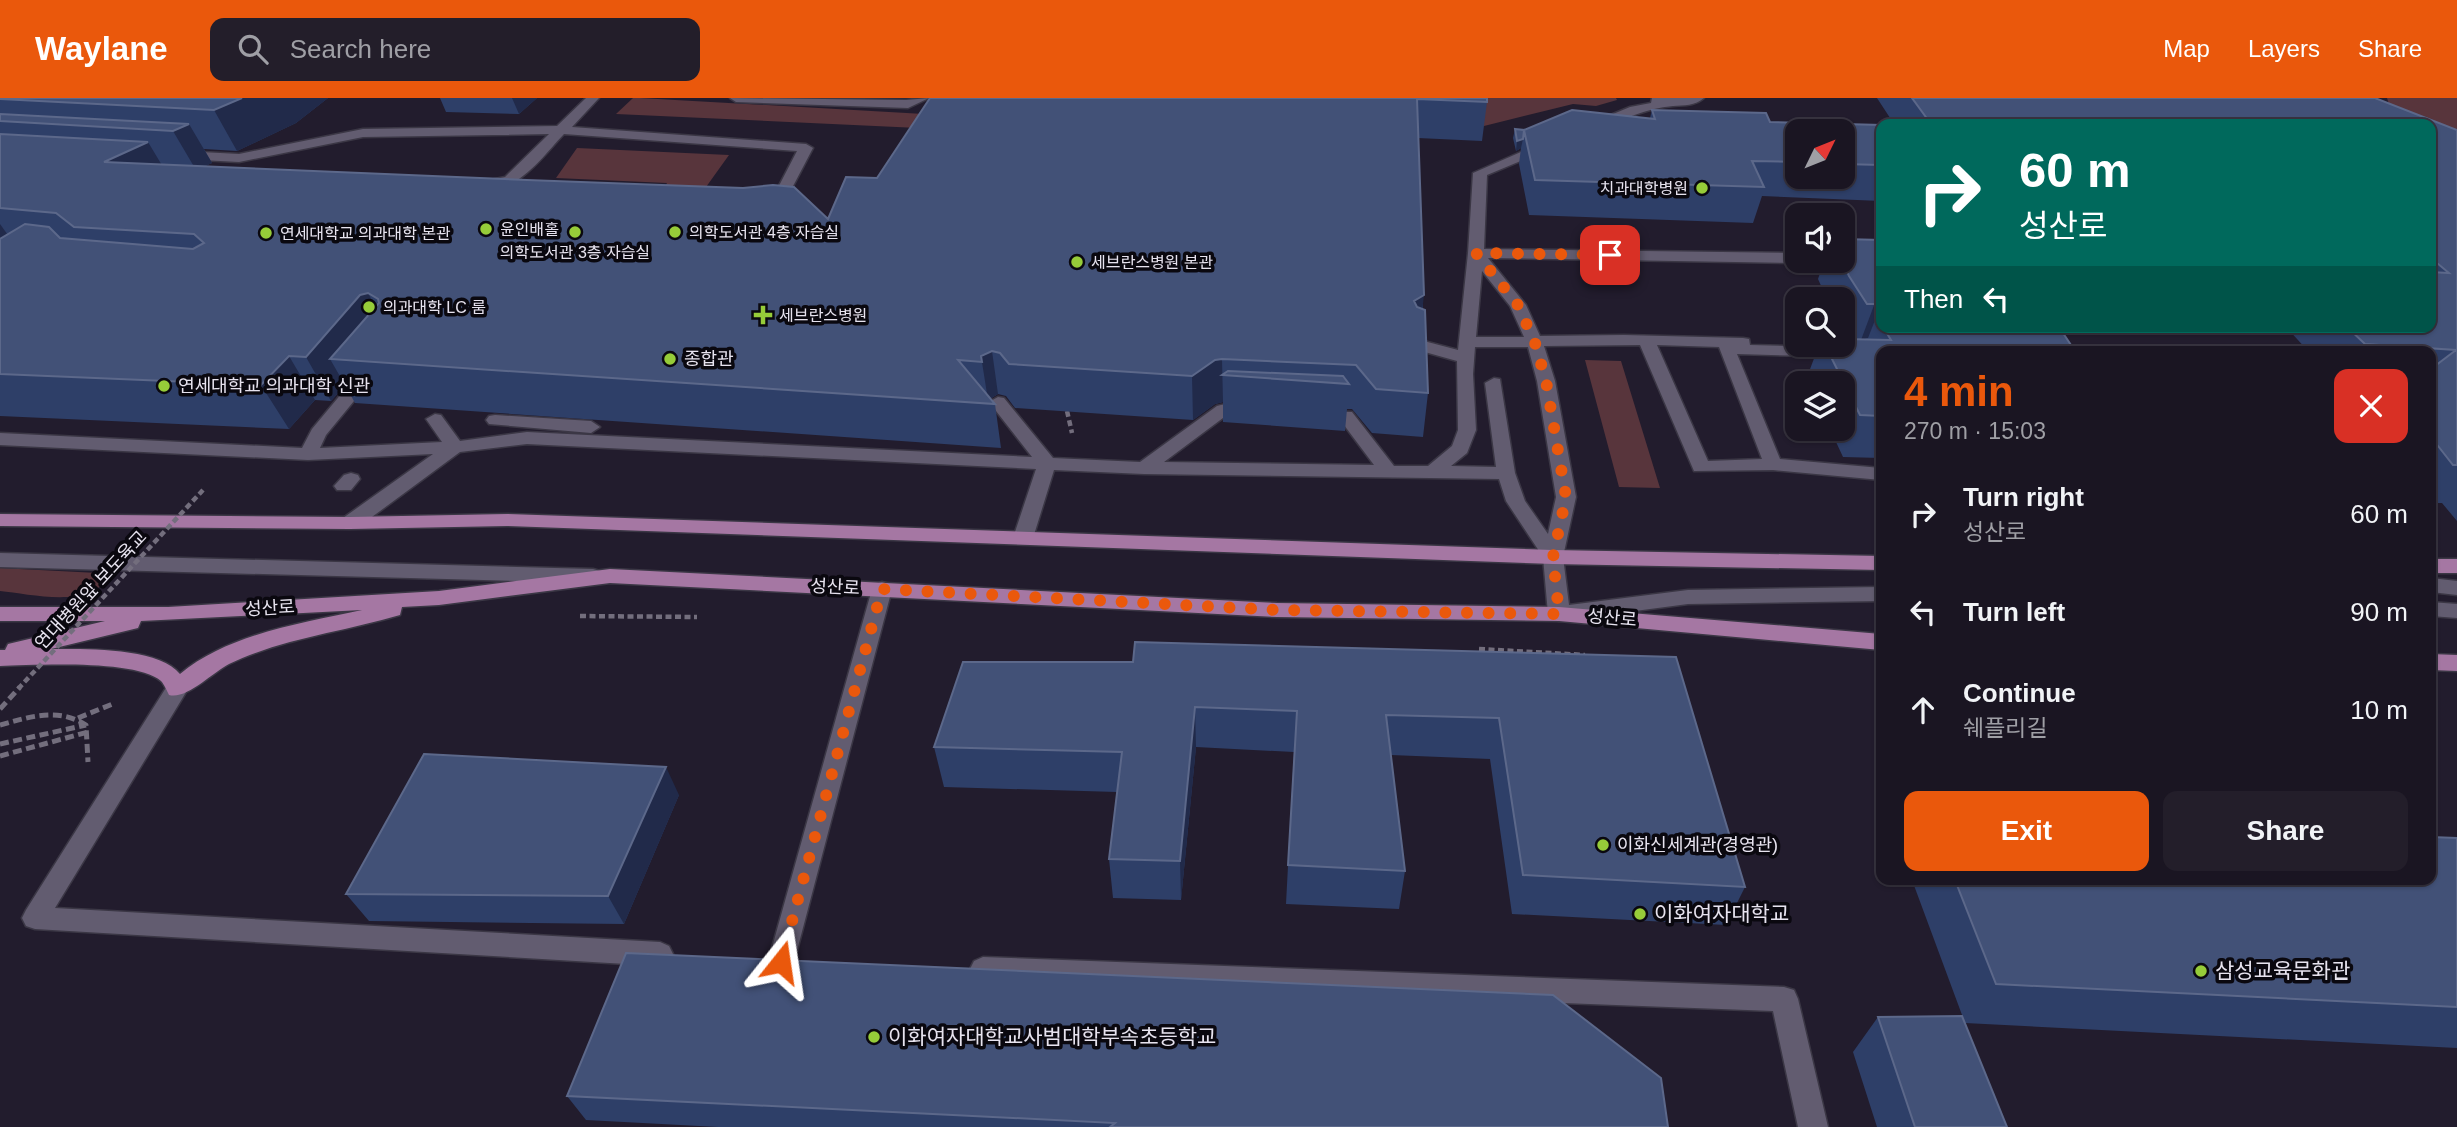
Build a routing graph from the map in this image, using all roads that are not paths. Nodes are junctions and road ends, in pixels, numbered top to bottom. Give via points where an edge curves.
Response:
1 (593, 98) edge
2 (736, 98) edge
3 (923, 98) edge
4 (1642, 98) edge
5 (1703, 102) edge
6 (1669, 111) junction
7 (1584, 128) edge
8 (561, 130) junction
9 (1554, 142) edge
10 (173, 155) edge
11 (470, 189) edge
12 (767, 209) edge
13 (1476, 253) junction
14 (1785, 258) edge
15 (1646, 340) junction
16 (1535, 343) junction
17 (1785, 344) edge
18 (1420, 345) edge
19 (1855, 346) edge
20 (1876, 346) edge
21 (1468, 350) junction
22 (1876, 353) edge
23 (375, 364) edge
24 (1494, 383) dead end
25 (998, 402) edge
26 (1263, 411) edge
27 (1304, 414) dead end
28 (435, 419) dead end
29 (495, 420) edge
30 (0, 439) edge
31 (455, 447) junction
32 (991, 453) edge
33 (308, 454) junction
34 (1047, 463) junction
35 (1773, 464) junction
36 (1144, 468) junction
37 (1387, 469) junction
38 (1434, 471) junction
39 (1506, 473) junction
40 (1876, 474) edge
41 (0, 520) edge
42 (350, 523) junction
43 (1023, 538) junction
44 (1553, 557) junction
45 (0, 560) edge
46 (1876, 563) edge
47 (2436, 566) edge
48 (2457, 566) edge
49 (610, 576) junction
50 (2436, 586) edge
51 (2457, 588) edge
52 (882, 589) junction
53 (1876, 594) edge
54 (439, 598) junction
55 (2436, 609) edge
56 (2457, 611) edge
57 (0, 614) edge
58 (168, 614) junction
59 (1559, 614) junction
60 (1876, 642) edge
61 (0, 656) edge
62 (2436, 662) edge
63 (2457, 663) edge
64 (177, 689) junction
65 (684, 956) edge
66 (753, 960) edge
67 (781, 962) junction
68 (809, 963) edge
69 (962, 968) edge
70 (1813, 1127) edge

1 - 8 street
2 - 3 street via 908,104
4 - 6 street
5 - 6 street
6 - 7 street via 1635,110
8 - 10 street via 363,133 239,159
8 - 11 street via 520,186
8 - 12 street via 806,148
9 - 13 street via 1480,173
13 - 14 street
13 - 16 street via 1518,305
13 - 21 street
15 - 16 street via 1589,338
15 - 17 street
15 - 35 street via 1701,467
16 - 21 street
16 - 44 street via 1566,497
18 - 21 street
19 - 20 street
21 - 38 street via 1467,430 1460,449
22 - 35 street via 1726,349
23 - 33 street via 318,433
24 - 39 street
25 - 34 street
26 - 36 street via 1223,410
27 - 37 street via 1346,416
28 - 31 street
29 - 32 street
30 - 33 street
31 - 33 street
31 - 34 street via 527,438
31 - 42 street
34 - 36 street
34 - 43 street
35 - 40 street
36 - 37 street
37 - 38 street
38 - 39 street
39 - 44 street via 1517,501
41 - 42 main road
42 - 43 main road via 506,520
43 - 44 main road
44 - 46 main road
44 - 59 street
45 - 49 street
47 - 48 main road
49 - 52 main road, 성산로
49 - 54 main road, 성산로
50 - 51 street
52 - 59 main road, 성산로 via 1278,610
52 - 67 street
53 - 59 street via 1688,597
54 - 58 main road, 성산로
54 - 64 main road via 233,653 190,675
55 - 56 street
57 - 58 main road, 성산로
58 - 61 main road
59 - 60 main road, 성산로
61 - 64 main road via 128,661 155,667 169,675
62 - 63 main road
64 - 65 street via 35,918
66 - 67 street
67 - 68 street
69 - 70 street via 1784,999

